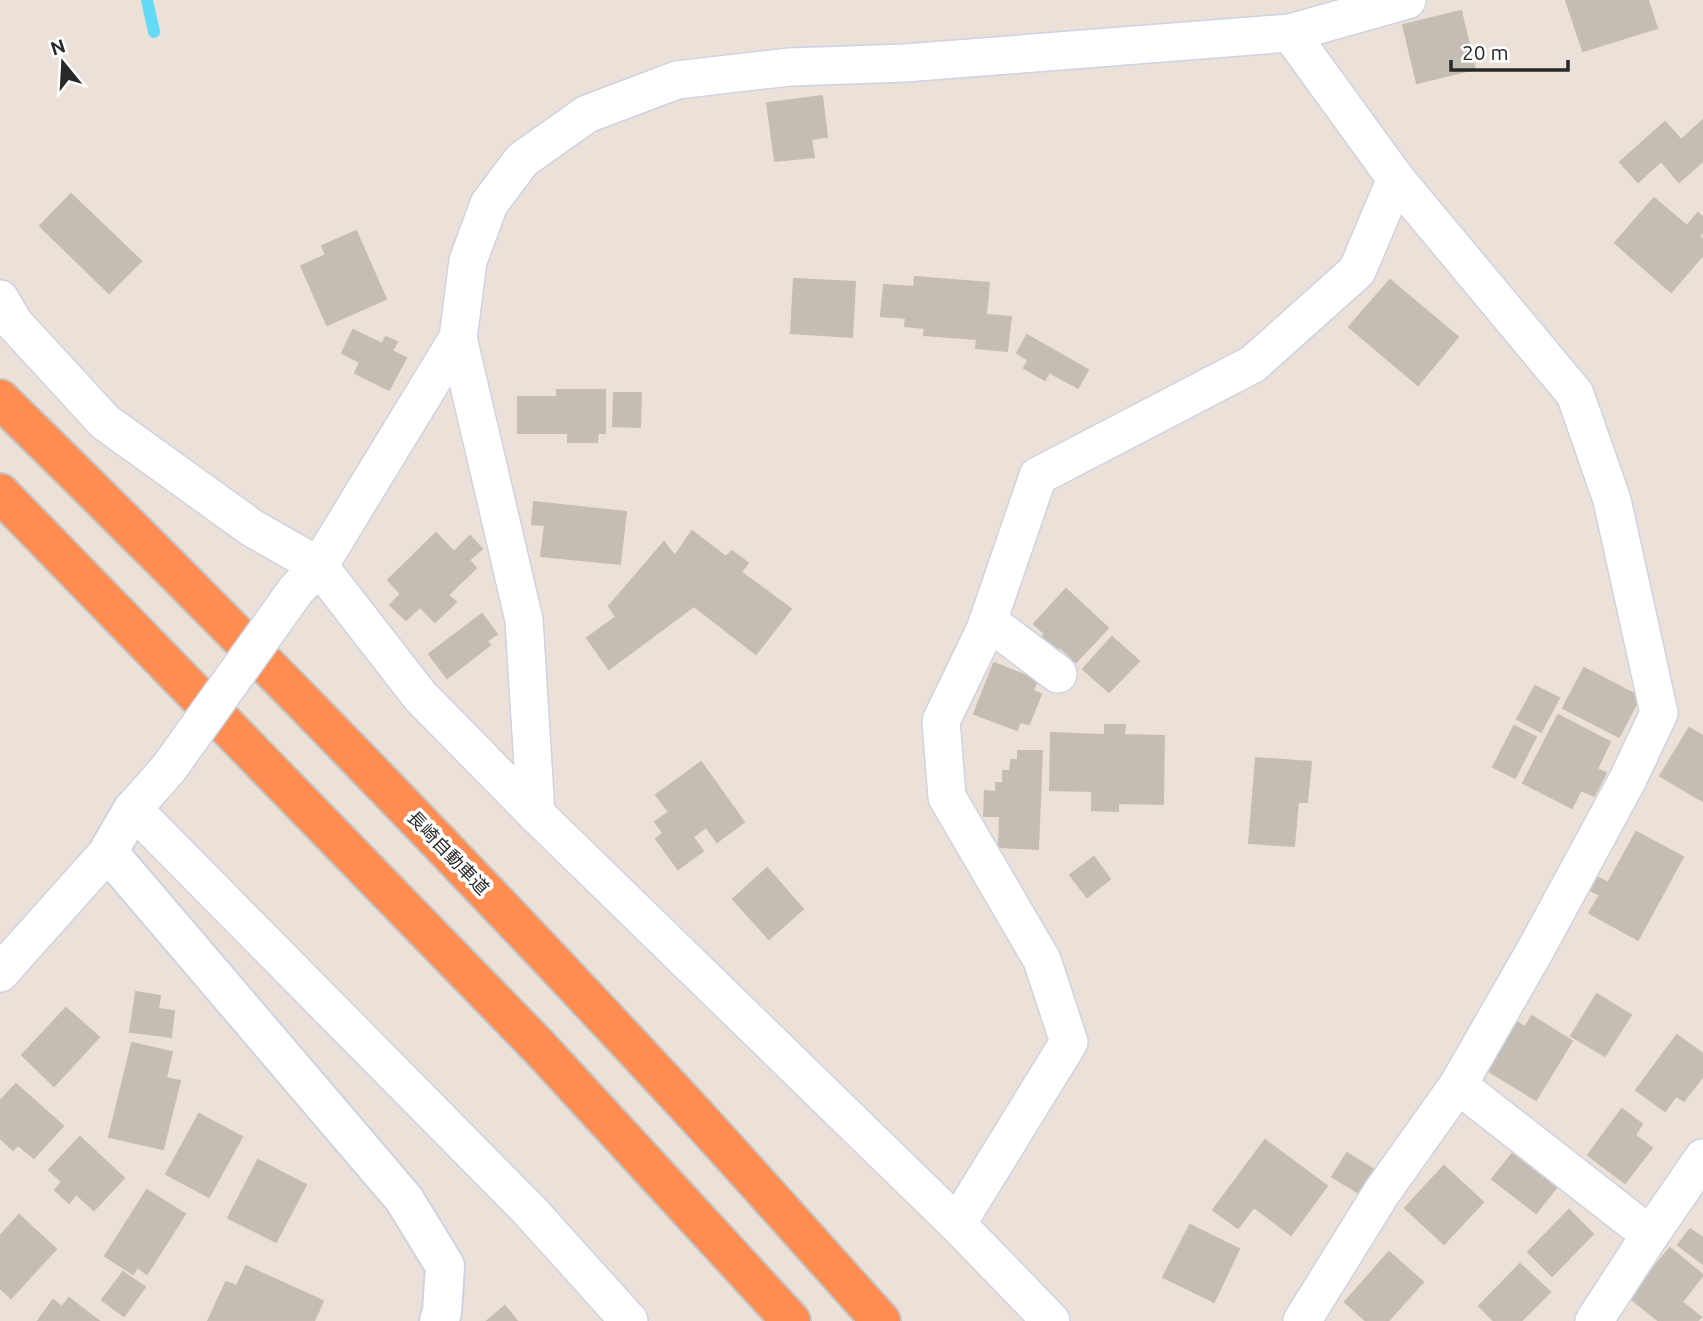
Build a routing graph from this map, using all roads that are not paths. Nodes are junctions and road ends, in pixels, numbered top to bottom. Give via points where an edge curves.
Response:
1 (1407, 0) edge
2 (1290, 33) junction
3 (1396, 179) junction
4 (0, 299) edge
5 (458, 338) junction
6 (0, 399) edge
7 (0, 493) edge
8 (308, 578) junction
9 (988, 621) junction
10 (1058, 674) dead end
11 (133, 809) junction
12 (536, 814) junction
13 (108, 852) junction
14 (0, 973) edge
15 (1458, 1084) junction
16 (1703, 1158) edge
17 (957, 1224) junction
18 (1650, 1235) junction
19 (439, 1321) edge
20 (629, 1321) edge
21 (790, 1321) edge
22 (881, 1321) edge
23 (1051, 1321) edge
24 (1302, 1321) edge
25 (1594, 1321) edge

1 - 2 street
2 - 3 street
2 - 5 street via 790,67 677,80 587,114 522,159 489,204 468,261
3 - 9 street via 1357,271 1252,364 1038,476
3 - 15 street via 1575,394 1612,500 1659,713 1536,949
4 - 8 street via 14,323 105,422 252,528
5 - 8 street
5 - 12 street via 524,620
6 - 22 highway, 長崎自動車道 via 390,792 654,1070
7 - 21 highway via 540,1048
8 - 11 street, bridge via 169,768
8 - 12 street
9 - 10 street
9 - 17 street via 941,720 947,797 1042,960 1069,1042
11 - 13 street
11 - 20 street via 530,1211
12 - 17 street
13 - 14 street
13 - 19 street via 404,1199 445,1266
15 - 18 street
15 - 24 street via 1382,1192
16 - 18 street
17 - 23 street
18 - 25 street

